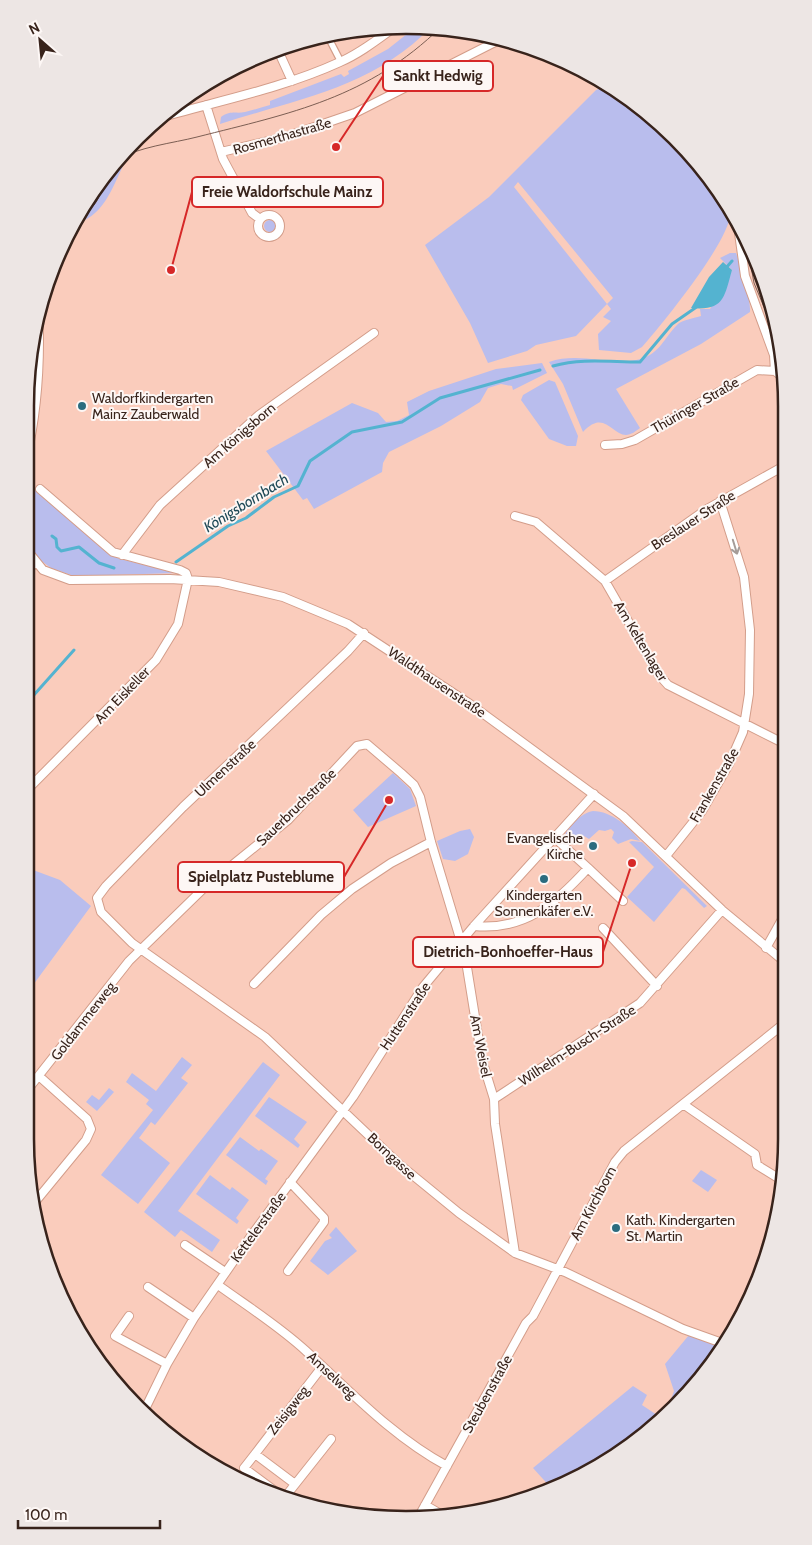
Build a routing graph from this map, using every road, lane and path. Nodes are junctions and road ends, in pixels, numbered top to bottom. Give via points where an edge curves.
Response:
1 (379, 35) edge
2 (330, 42) edge
3 (492, 44) edge
4 (281, 56) edge
5 (341, 62) junction
6 (292, 81) junction
7 (206, 105) junction
8 (176, 113) edge
9 (221, 152) junction
10 (260, 219) dead end
11 (740, 241) edge
12 (374, 333) dead end
13 (40, 340) edge
14 (775, 371) joint
15 (34, 416) edge
16 (605, 445) dead end
17 (778, 469) edge
18 (40, 489) dead end
19 (720, 501) junction
20 (515, 516) dead end
21 (122, 555) junction
22 (35, 563) edge
23 (188, 579) junction
24 (605, 581) junction
25 (364, 633) junction
26 (743, 723) junction
27 (778, 740) edge
28 (362, 743) joint
29 (34, 783) edge
30 (594, 794) junction
31 (555, 838) junction
32 (431, 842) junction
33 (666, 856) junction
34 (588, 868) junction
35 (623, 901) dead end
36 (98, 908) joint
37 (722, 910) junction
38 (474, 926) junction
39 (778, 927) edge
40 (603, 928) dead end
41 (461, 942) junction
42 (766, 948) junction
43 (140, 950) junction
44 (778, 958) edge
45 (254, 984) dead end
46 (657, 986) junction
47 (778, 1028) edge
48 (40, 1077) junction
49 (34, 1083) edge
50 (494, 1099) junction
51 (684, 1104) junction
52 (343, 1111) junction
53 (776, 1177) edge
54 (290, 1182) junction
55 (39, 1198) edge
56 (184, 1245) dead end
57 (515, 1254) junction
58 (557, 1270) junction
59 (288, 1271) dead end
60 (225, 1272) junction
61 (218, 1284) junction
62 (148, 1287) dead end
63 (129, 1316) dead end
64 (194, 1318) junction
65 (719, 1342) edge
66 (166, 1364) junction
67 (322, 1367) junction
68 (146, 1405) edge
69 (331, 1439) dead end
70 (255, 1454) junction
71 (447, 1466) junction
72 (244, 1468) junction
73 (240, 1473) edge
74 (264, 1483) edge
75 (295, 1484) junction
76 (289, 1492) edge
77 (425, 1505) junction
78 (422, 1510) edge
79 (433, 1510) edge

1 - 5 street
2 - 5 street
3 - 9 street, Rosmerthastraße via 355,113 285,137
4 - 6 street
5 - 6 street
6 - 7 street
7 - 8 street
7 - 9 street
9 - 10 street via 252,213
11 - 14 street via 745,276 774,355
12 - 21 street, Am Königsborn via 259,416 160,505
13 - 15 street via 41,360
14 - 16 street, Thüringer Straße via 751,372 636,440
17 - 19 street, Breslauer Straße
18 - 21 street via 88,532 113,552
19 - 24 street, Breslauer Straße
19 -> 26 street, Frankenstraße via 744,577 750,630 748,694
20 - 24 street, Am Keltenlager via 536,522
21 - 23 street via 180,570
22 - 23 street, Waldthausenstraße via 54,575 76,580
23 - 25 street, Waldthausenstraße via 225,583 283,597 332,616
23 - 29 street, Am Eiskeller via 178,624 156,660
24 - 26 street, Am Keltenlager via 663,681
25 - 30 street, Waldthausenstraße via 470,704
25 - 36 street, Ulmenstraße via 106,886 97,898
26 - 27 street, Am Keltenlager
26 - 33 street, Frankenstraße via 743,732 715,790
28 - 32 street, Am Weisel via 379,754 417,790
28 - 43 street, Sauerbruchstraße via 288,820 204,888
30 - 31 street, Huttenstraße
30 - 33 street, Waldthausenstraße via 624,816
31 - 34 street
31 - 38 street, Huttenstraße
32 - 41 street, Am Weisel
32 - 45 street via 352,889 320,915
33 - 37 street, Waldthausenstraße
34 - 35 street
34 - 38 street via 559,899 538,913 511,923
36 - 43 street, Borngasse
37 - 42 street, Waldthausenstraße
37 - 46 street, Wilhelm-Busch-Straße
38 - 41 street, Huttenstraße
39 - 42 street
40 - 46 street
41 - 50 street, Am Weisel via 482,1060
41 - 52 street, Huttenstraße via 406,1011
42 - 44 street, Waldthausenstraße
43 - 48 street, Goldammerweg
43 - 52 street, Borngasse via 265,1036
46 - 50 street, Wilhelm-Busch-Straße via 621,1018
47 - 51 street, Am Kirchborn
48 - 49 street, Goldammerweg
48 - 55 street via 87,1119 91,1129 89,1136
50 - 57 street, Am Weisel
51 - 53 street via 755,1154 757,1165
51 - 58 street, Am Kirchborn via 624,1151 615,1162
52 - 54 street, Kettelerstraße
52 - 57 street, Borngasse via 428,1189
54 - 59 street, Kettelerstraße via 324,1218 324,1222
54 - 60 street, Kettelerstraße
56 - 60 street, Kettelerstraße
57 - 58 street, Borngasse
58 - 65 street, Borngasse
58 - 71 street, Steubenstraße
60 - 61 street, Kettelerstraße
61 - 64 street, Kettelerstraße
61 - 67 street, Amselweg via 301,1346
62 - 64 street
63 - 66 street via 115,1336
64 - 66 street, Kettelerstraße
66 - 68 street, Kettelerstraße
67 - 70 street, Zeisigweg
67 - 71 street, Amselweg via 418,1449
69 - 75 street
70 - 72 street, Zeisigweg
70 - 75 street
71 - 77 street, Steubenstraße
72 - 73 street, Zeisigweg
72 - 74 street
75 - 76 street
77 - 78 street, Steubenstraße
77 - 79 street

